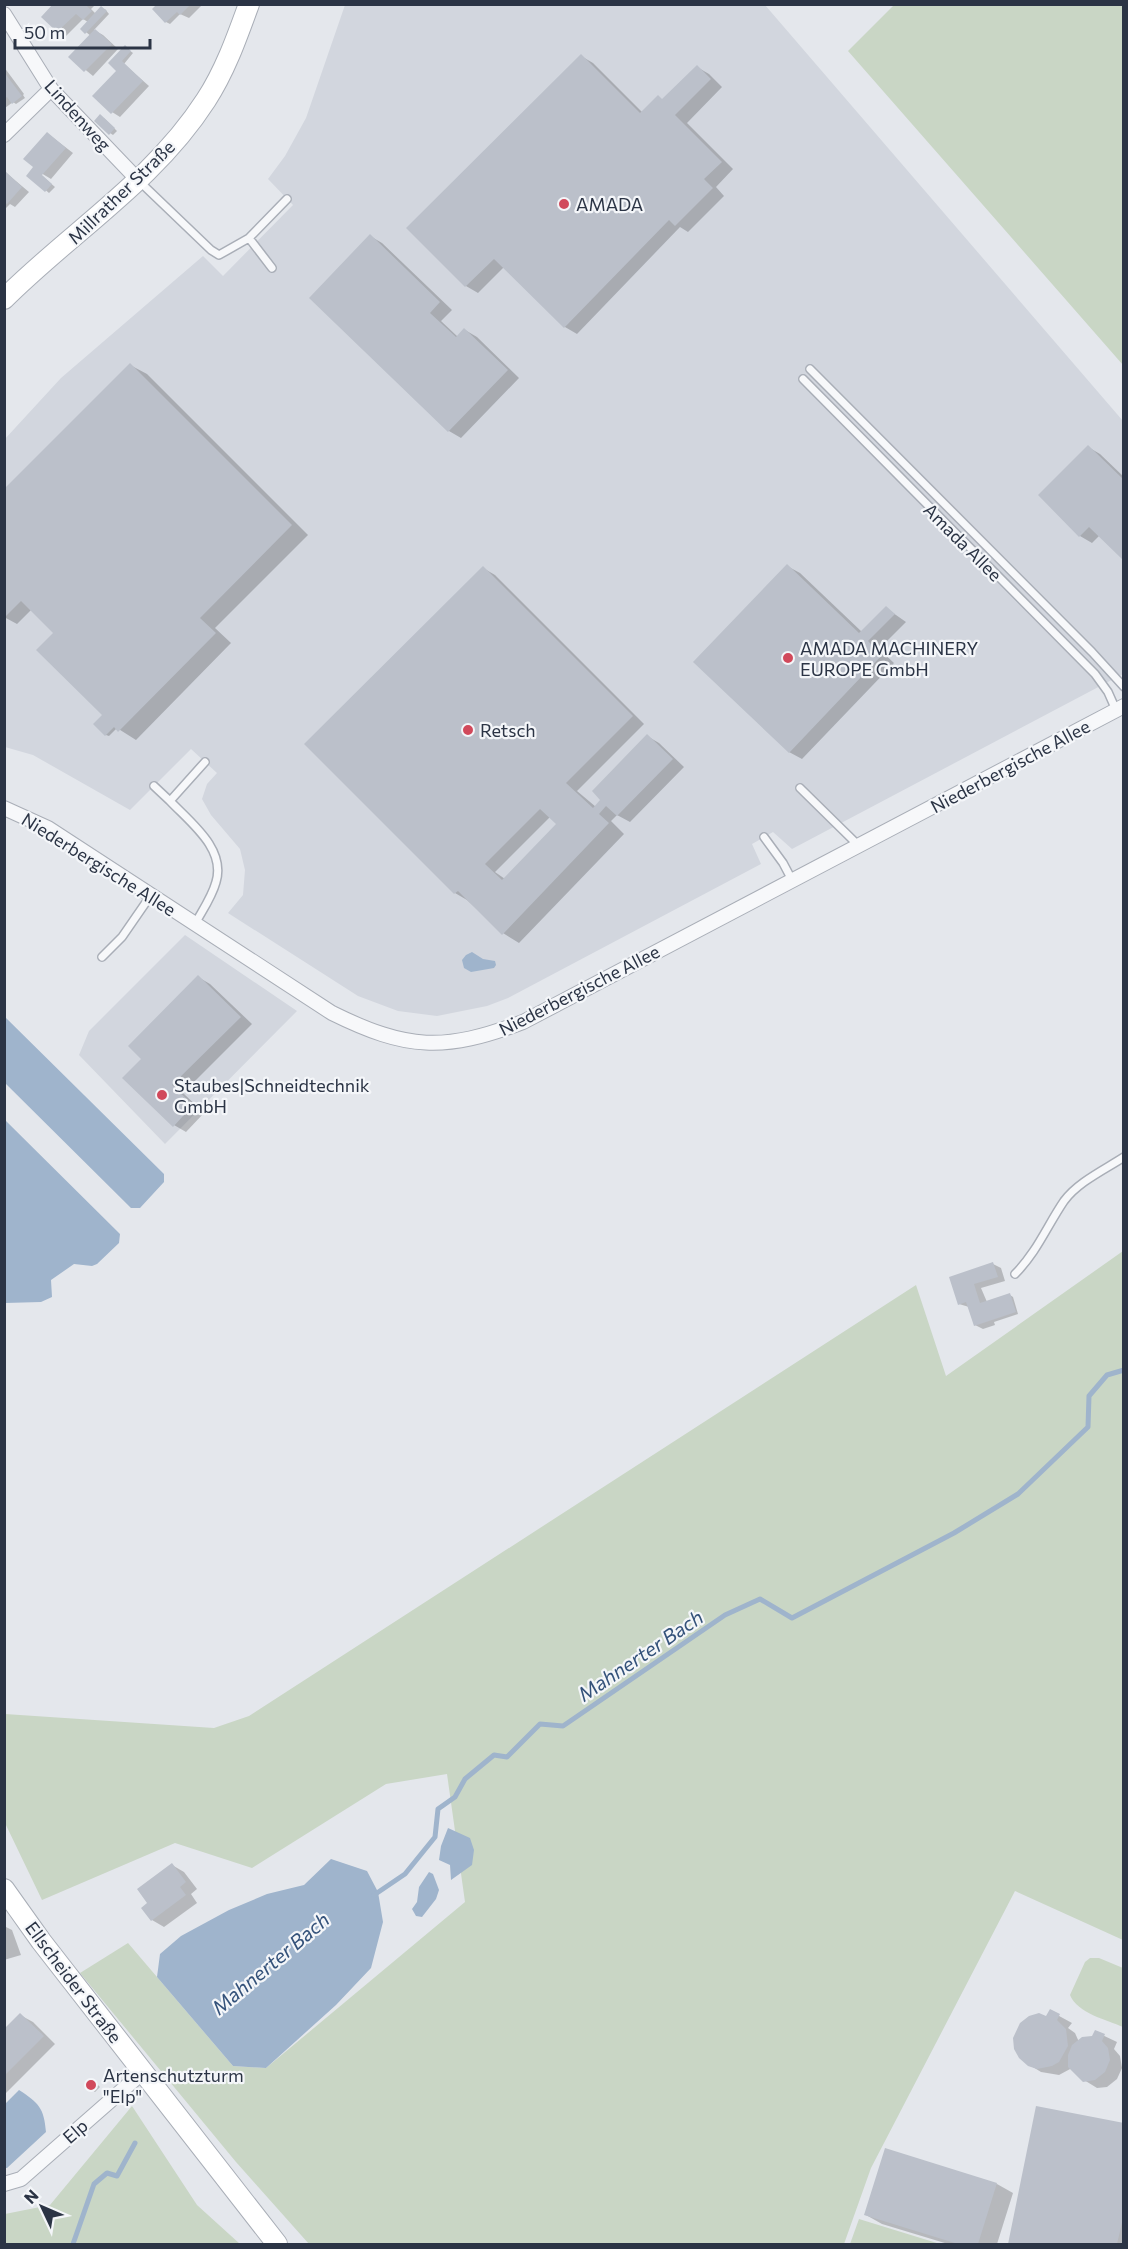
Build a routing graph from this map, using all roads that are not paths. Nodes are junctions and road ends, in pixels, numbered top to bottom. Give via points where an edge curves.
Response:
1 (249, 4) edge
2 (4, 14) edge
3 (51, 89) junction
4 (4, 135) edge
5 (138, 180) junction
6 (287, 199) dead end
7 (249, 238) junction
8 (272, 268) dead end
9 (4, 299) edge
10 (810, 369) dead end
11 (803, 379) dead end
12 (1124, 687) edge
13 (1120, 708) edge
14 (205, 762) dead end
15 (154, 786) dead end
16 (800, 788) dead end
17 (170, 801) junction
18 (4, 808) edge
19 (764, 837) dead end
20 (858, 845) junction
21 (792, 880) junction
22 (151, 895) junction
23 (195, 924) junction
24 (102, 957) dead end
25 (1124, 1157) edge
26 (1015, 1274) dead end
27 (4, 1889) edge
28 (143, 2072) junction
29 (4, 2184) edge
30 (277, 2244) edge

1 - 5 street, Millrather Straße via 228,59 207,99 171,146
2 - 3 street, Lindenweg
3 - 4 street
3 - 5 street, Lindenweg
5 - 7 lane via 219,255
5 - 9 street, Millrather Straße
6 - 7 lane
7 - 8 lane
10 - 12 lane, Amada Allee
11 - 13 lane, Amada Allee via 1095,674
13 - 20 street, Niederbergische Allee
14 - 17 lane
15 - 17 lane
16 - 20 lane
17 - 23 lane via 212,848 218,863 216,882
18 - 22 street, Niederbergische Allee via 48,828
19 - 21 lane
20 - 21 street, Niederbergische Allee
21 - 23 street, Niederbergische Allee via 523,1022 465,1040 439,1043 398,1040 332,1013
22 - 23 street, Niederbergische Allee
22 - 24 lane via 122,937
25 - 26 lane via 1073,1191 1033,1254
27 - 28 street, Ellscheider Straße
28 - 29 street, Elp via 21,2179
28 - 30 street, Ellscheider Straße

